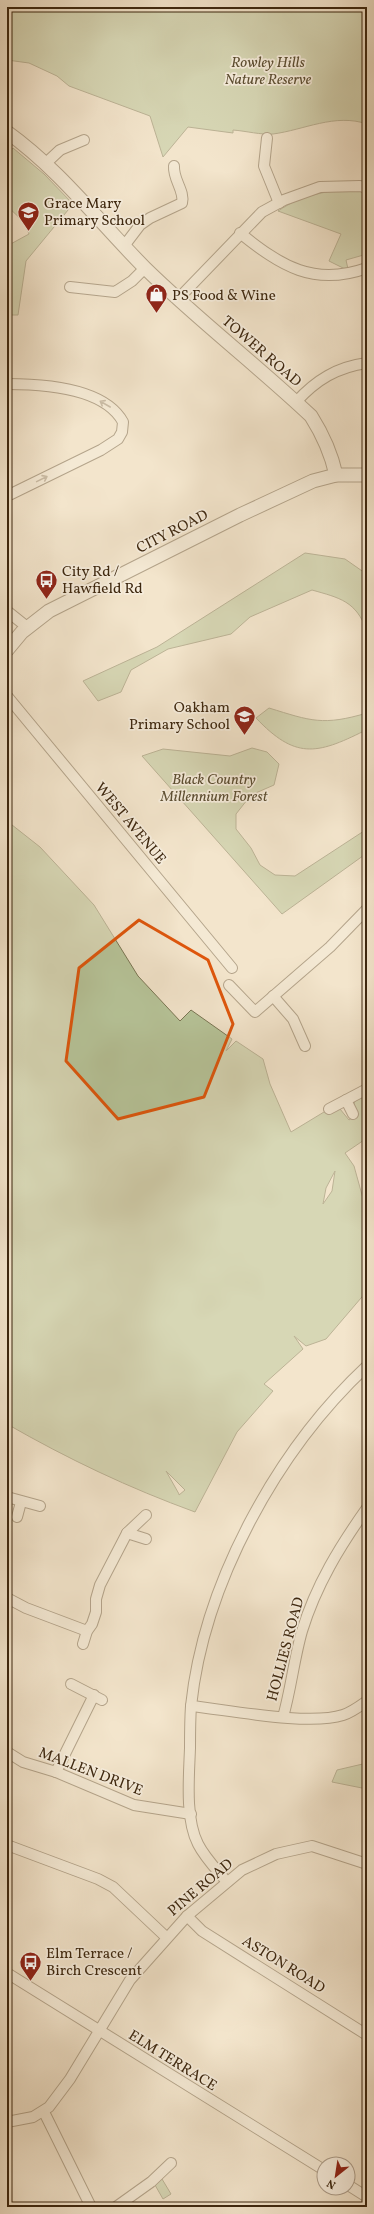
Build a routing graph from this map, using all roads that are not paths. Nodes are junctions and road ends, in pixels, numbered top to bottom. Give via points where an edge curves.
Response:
1 (7, 132) edge
2 (267, 138) dead end
3 (84, 140) dead end
4 (45, 164) junction
5 (174, 166) dead end
6 (367, 188) edge
7 (279, 203) junction
8 (240, 233) junction
9 (124, 246) junction
10 (145, 268) junction
11 (367, 268) edge
12 (70, 287) dead end
13 (178, 299) junction
14 (367, 363) edge
15 (7, 384) edge
16 (296, 402) junction
17 (336, 475) junction
18 (367, 475) edge
19 (7, 496) edge
20 (7, 611) edge
21 (27, 627) junction
22 (7, 650) edge
23 (7, 696) edge
24 (367, 909) edge
25 (232, 968) dead end
26 (229, 985) dead end
27 (273, 996) junction
28 (306, 1046) dead end
29 (367, 1089) edge
30 (346, 1100) junction
31 (329, 1108) dead end
32 (353, 1114) dead end
33 (367, 1366) edge
34 (7, 1497) edge
35 (21, 1502) junction
36 (40, 1506) dead end
37 (367, 1508) edge
38 (146, 1515) dead end
39 (17, 1517) dead end
40 (127, 1533) junction
41 (146, 1539) dead end
42 (7, 1598) edge
43 (87, 1631) junction
44 (83, 1644) dead end
45 (71, 1684) dead end
46 (367, 1701) edge
47 (191, 1706) junction
48 (283, 1717) junction
49 (7, 1752) edge
50 (56, 1772) junction
51 (191, 1814) junction
52 (7, 1845) edge
53 (367, 1864) edge
54 (228, 1882) junction
55 (187, 1916) junction
56 (166, 1937) junction
57 (7, 1973) edge
58 (99, 2032) junction
59 (367, 2035) edge
60 (44, 2112) junction
61 (7, 2122) edge
62 (171, 2163) dead end
63 (316, 2165) edge
64 (356, 2190) edge
65 (367, 2197) edge
66 (91, 2207) edge
67 (116, 2207) edge

1 - 4 street, TOWER ROAD via 30,148
2 - 7 street via 264,166
3 - 4 street via 60,150
4 - 9 street, TOWER ROAD
5 - 9 street via 176,181 183,197 182,203 145,221
6 - 7 street via 320,187
7 - 8 street via 262,212
8 - 11 street via 265,253 291,268 312,275 341,275
8 - 13 street
9 - 10 street, TOWER ROAD
10 - 12 street via 116,292
10 - 13 street, TOWER ROAD
13 - 16 street, TOWER ROAD
14 - 16 street via 327,374
19 -> 15 street via 118,439 123,422 112,408 90,396 31,384
16 - 17 street, TOWER ROAD via 310,416 324,437
17 - 18 street, CITY ROAD
17 - 21 street, CITY ROAD via 313,481 240,514 49,611
20 - 21 street
21 - 22 street, CITY ROAD
23 - 25 street, WEST AVENUE
24 - 27 street via 348,930
26 - 27 street via 255,1012
27 - 28 street via 293,1019
29 - 30 street
30 - 31 street
30 - 32 street
33 - 47 street via 348,1384 312,1428 277,1476 248,1525 222,1582 206,1632
34 - 35 street
35 - 36 street
35 - 39 street
37 - 48 street, HOLLIES ROAD via 343,1541 314,1598 302,1631
38 - 40 street
40 - 41 street
40 - 43 street via 100,1585 96,1612
42 - 43 street
43 - 44 street
45 - 50 street via 98,1698
46 - 48 street via 343,1715
47 - 48 street
47 - 51 street via 188,1786
49 - 50 street, MALLEN DRIVE via 23,1762
50 - 51 street, MALLEN DRIVE via 134,1805
51 - 54 street via 197,1843
52 - 56 street via 113,1887
53 - 54 street, PINE ROAD via 312,1846 276,1854 242,1870
54 - 55 street, PINE ROAD
55 - 56 street, PINE ROAD
55 - 59 street, ASTON ROAD via 202,1931
56 - 58 street, PINE ROAD via 130,1980
57 - 58 street, ELM TERRACE
58 - 60 street, PINE ROAD via 70,2079
58 - 63 street, ELM TERRACE
60 - 61 street
60 - 66 street
62 - 67 street via 151,2182
64 - 65 street

